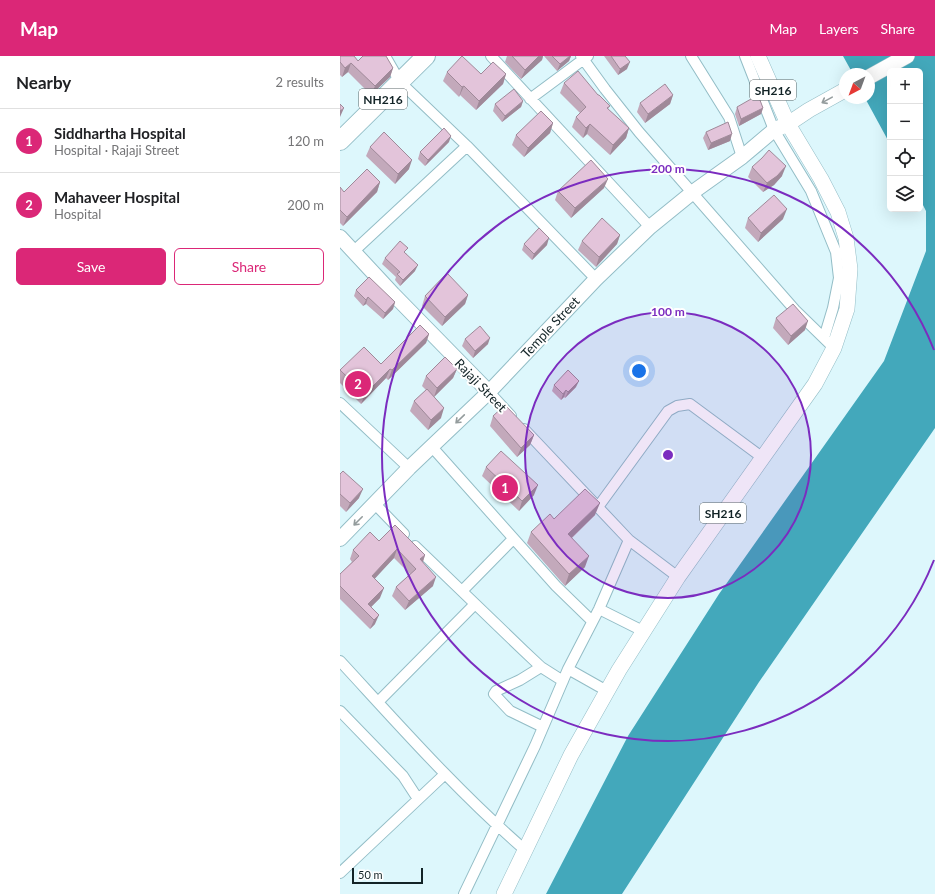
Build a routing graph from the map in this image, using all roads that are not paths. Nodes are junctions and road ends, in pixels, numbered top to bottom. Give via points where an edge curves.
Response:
1 (385, 56) edge
2 (426, 56) edge
3 (491, 56) edge
4 (691, 56) edge
5 (745, 56) edge
6 (758, 56) edge
7 (907, 56) edge
8 (584, 57) edge
9 (875, 74) edge
10 (400, 82) junction
11 (839, 93) edge
12 (530, 99) junction
13 (788, 124) junction
14 (774, 130) junction
15 (340, 141) edge
16 (467, 146) junction
17 (742, 158) junction
18 (693, 192) junction
19 (650, 227) junction
20 (340, 237) edge
21 (354, 251) junction
22 (596, 279) junction
23 (829, 343) junction
24 (488, 392) junction
25 (340, 403) edge
26 (432, 447) junction
27 (763, 458) junction
28 (409, 468) junction
29 (374, 504) junction
30 (598, 507) junction
31 (340, 539) edge
32 (513, 539) junction
33 (629, 540) junction
34 (678, 577) junction
35 (462, 591) junction
36 (475, 604) junction
37 (599, 609) junction
38 (592, 621) junction
39 (643, 631) junction
40 (340, 661) edge
41 (541, 667) junction
42 (568, 669) junction
43 (563, 681) junction
44 (607, 691) junction
45 (378, 702) junction
46 (340, 710) edge
47 (543, 728) junction
48 (445, 774) junction
49 (418, 799) junction
50 (496, 825) junction
51 (525, 850) junction
52 (340, 873) edge
53 (464, 894) edge
54 (504, 894) edge

1 - 10 street
2 - 10 highway, NH216
3 - 12 street
4 - 17 street via 729,117
5 - 14 street
6 - 13 main road, SH216
7 - 9 main road
8 - 12 street
8 - 18 street via 640,132
10 - 15 highway, NH216
10 - 16 street
11 -> 13 main road, SH216
12 - 19 street
13 - 14 main road
13 - 23 main road, SH216 via 828,192 838,212 846,238 850,269 847,309
14 - 17 street, Temple Street
14 - 23 street via 811,191 836,252 839,278
16 - 21 street
16 - 22 street
17 - 18 street, Temple Street
18 - 19 street, Temple Street
18 - 23 street via 795,310
19 - 22 street, Temple Street
20 - 21 street, Rajaji Street
21 - 24 street, Rajaji Street via 392,294
22 - 24 street, Temple Street
23 - 27 main road, SH216 via 815,384
24 -> 26 street, Temple Street
24 - 30 street, Rajaji Street
25 - 28 street
26 - 28 street, Temple Street
26 - 32 street
27 - 30 street via 690,404 677,406 668,411
27 - 34 main road, SH216
28 - 29 street, Temple Street
29 -> 31 street, Temple Street
29 - 35 street
30 - 33 street, Rajaji Street
32 - 35 street
32 - 38 street
33 - 34 street, Rajaji Street
33 - 37 street
34 - 39 main road, SH216
35 - 36 street
36 - 41 street
36 - 45 street
37 - 38 street
37 - 39 street
38 - 42 street
39 - 44 main road, SH216
40 - 45 street
41 - 43 street
41 - 47 street via 494,694 510,711
42 - 43 street
42 - 44 street
43 - 47 street
44 - 51 main road, SH216 via 571,755
45 - 48 street
46 - 49 street via 403,776
47 - 50 street
48 - 49 street
48 - 50 street
49 - 52 street
50 - 51 street
50 - 53 street
51 - 54 main road, SH216

